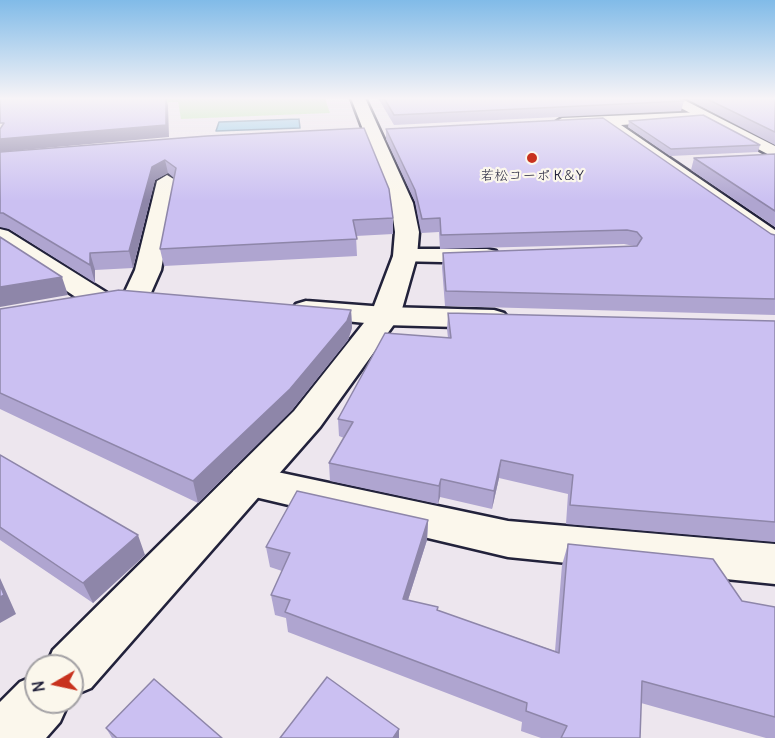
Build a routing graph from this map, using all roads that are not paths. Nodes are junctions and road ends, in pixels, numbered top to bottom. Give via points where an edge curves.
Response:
1 (373, 132) edge
2 (623, 132) edge
3 (734, 132) edge
4 (775, 153) edge
5 (775, 158) edge
6 (752, 159) edge
7 (693, 162) dead end
8 (669, 163) junction
9 (167, 181) edge
10 (0, 236) edge
11 (775, 241) edge
12 (405, 256) junction
13 (516, 256) edge
14 (99, 300) junction
15 (66, 306) edge
16 (278, 309) edge
17 (385, 316) junction
18 (527, 320) edge
19 (249, 481) junction
20 (775, 564) edge
21 (84, 656) edge
22 (29, 714) edge
23 (6, 738) edge

1 - 12 street via 402,203 407,232
2 - 8 street
3 - 4 street
5 - 6 street
7 - 8 street
8 - 11 street
9 - 14 street via 148,270 148,299
10 - 14 street
12 - 13 street
12 - 17 street
14 - 15 street
16 - 17 street
17 - 18 street
17 - 19 street via 307,419
19 - 20 street via 508,539
19 - 21 street
22 - 23 street

